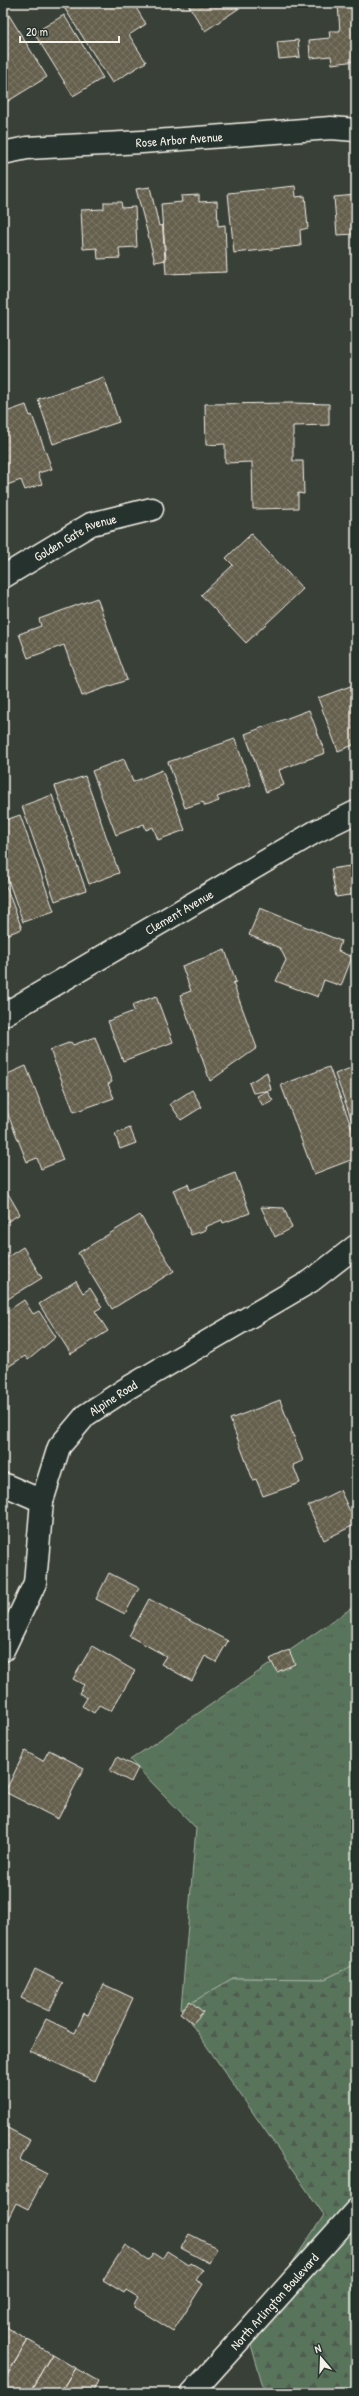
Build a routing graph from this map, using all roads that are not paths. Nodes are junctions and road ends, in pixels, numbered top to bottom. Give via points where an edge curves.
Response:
1 (356, 130) edge
2 (3, 153) edge
3 (152, 508) dead end
4 (3, 577) edge
5 (356, 812) edge
6 (3, 1015) edge
7 (356, 1246) edge
8 (3, 1484) edge
9 (42, 1501) junction
10 (3, 1650) edge
11 (356, 2210) edge
12 (192, 2393) edge

1 - 2 street, Rose Arbor Avenue via 331,128 27,148
3 - 4 street, Golden Gate Avenue via 91,524
5 - 6 street, Clement Avenue via 315,832
7 - 9 street, Alpine Road via 311,1281 86,1415 59,1447
8 - 9 street
9 - 10 street, Alpine Road via 35,1583
11 - 12 street, North Arlington Boulevard

